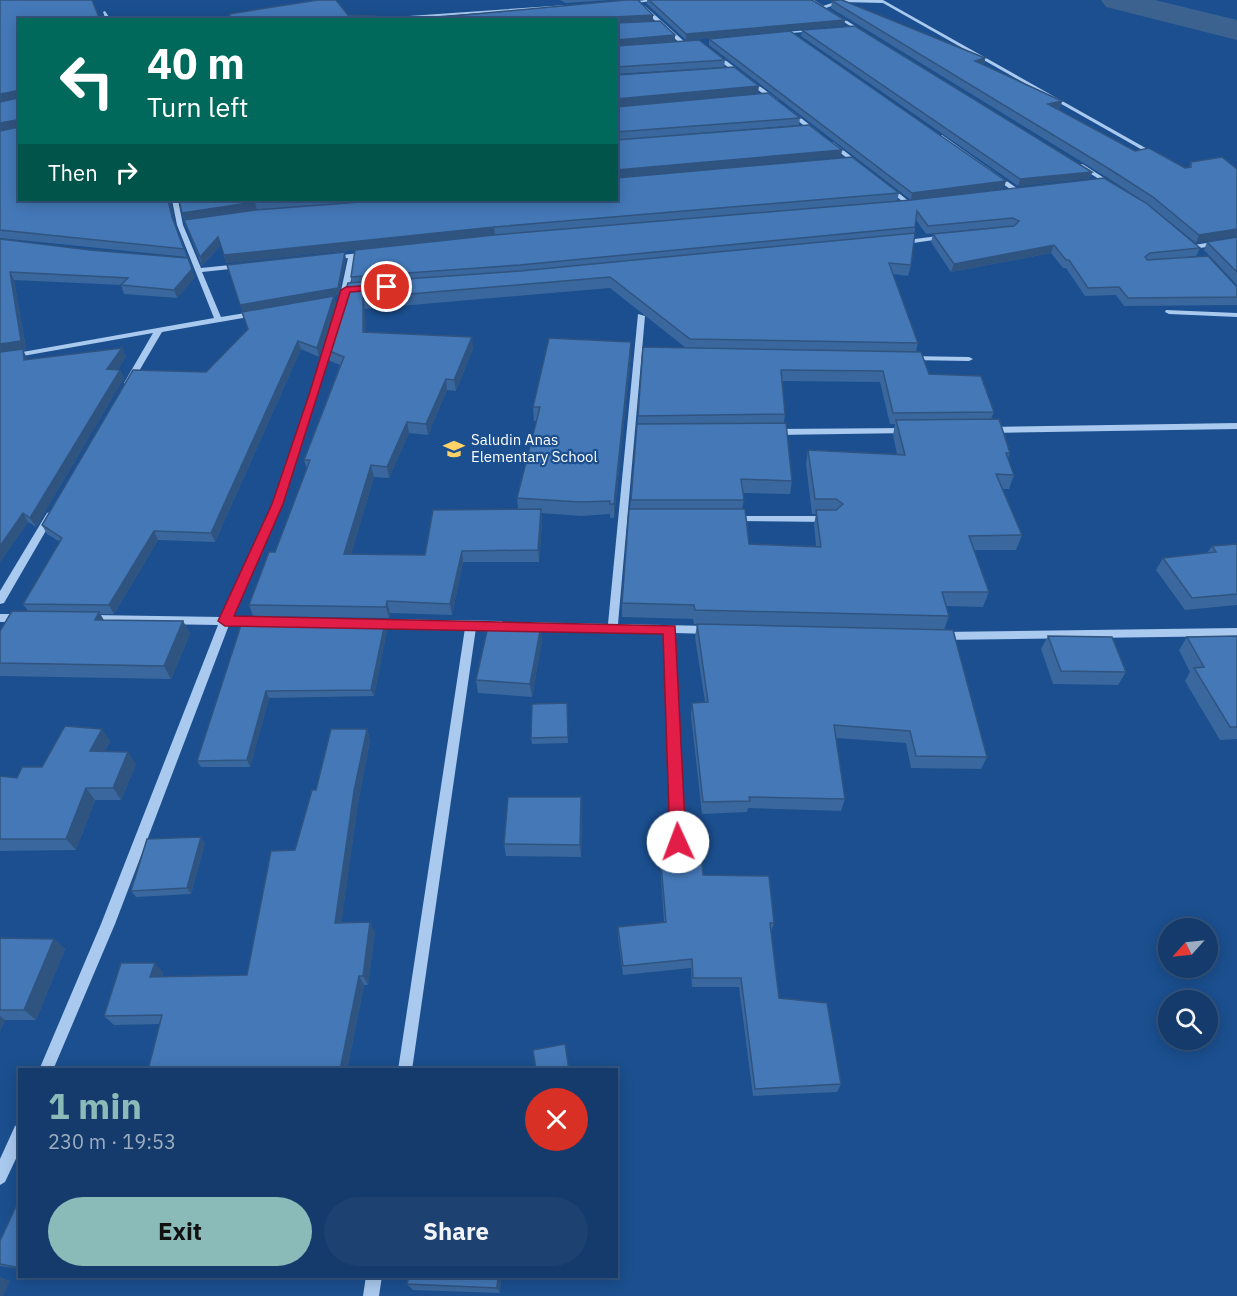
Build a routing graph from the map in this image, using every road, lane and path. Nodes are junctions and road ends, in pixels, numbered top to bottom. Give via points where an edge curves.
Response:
1 (658, 0) edge
2 (811, 0) edge
3 (882, 1) edge
4 (640, 3) junction
5 (621, 4) edge
6 (570, 6) edge
7 (823, 7) junction
8 (105, 12) dead end
9 (108, 18) edge
10 (385, 18) edge
11 (649, 24) edge
12 (660, 24) junction
13 (856, 28) junction
14 (845, 29) edge
15 (822, 30) edge
16 (772, 33) edge
17 (790, 33) junction
18 (800, 39) edge
19 (874, 40) edge
20 (685, 45) junction
21 (693, 45) edge
22 (673, 46) edge
23 (710, 51) edge
24 (735, 70) junction
25 (723, 71) edge
26 (769, 96) junction
27 (757, 97) edge
28 (811, 128) junction
29 (799, 129) edge
30 (934, 132) edge
31 (853, 160) junction
32 (1164, 160) edge
33 (842, 161) edge
34 (1078, 164) edge
35 (862, 168) edge
36 (1105, 181) junction
37 (881, 182) edge
38 (1094, 182) edge
39 (1024, 189) edge
40 (1016, 190) junction
41 (1122, 192) edge
42 (994, 193) edge
43 (175, 201) edge
44 (919, 202) edge
45 (909, 204) junction
46 (898, 205) edge
47 (190, 224) edge
48 (180, 225) junction
49 (956, 236) edge
50 (1237, 240) edge
51 (1186, 241) edge
52 (889, 243) edge
53 (1194, 247) junction
54 (374, 253) edge
55 (1200, 254) edge
56 (352, 256) junction
57 (330, 258) edge
58 (184, 262) edge
59 (195, 262) junction
60 (253, 265) edge
61 (199, 270) junction
62 (357, 289) edge
63 (341, 296) junction
64 (264, 312) edge
65 (1169, 312) edge
66 (1237, 315) edge
67 (641, 316) edge
68 (218, 320) junction
69 (159, 330) junction
70 (640, 354) junction
71 (652, 354) edge
72 (0, 358) edge
73 (898, 358) edge
74 (969, 359) dead end
75 (123, 390) edge
76 (1237, 426) edge
77 (979, 430) edge
78 (920, 431) edge
79 (632, 432) junction
80 (644, 432) edge
81 (770, 432) edge
82 (53, 510) edge
83 (621, 518) junction
84 (633, 518) edge
85 (727, 519) edge
86 (832, 519) edge
87 (0, 600) edge
88 (0, 618) edge
89 (36, 618) edge
90 (83, 619) edge
91 (225, 621) junction
92 (471, 625) junction
93 (613, 627) junction
94 (670, 630) junction
95 (717, 631) edge
96 (1237, 632) edge
97 (926, 635) edge
98 (678, 842) dead end
99 (47, 1068) edge
100 (405, 1068) edge
101 (18, 1136) edge
102 (0, 1177) edge
103 (374, 1278) edge
104 (371, 1296) edge

1 - 4 street
2 - 7 street
3 - 7 street via 842,1
3 - 32 street
4 - 5 street
4 - 12 street
6 - 10 street
7 - 13 street
8 - 9 street
11 - 12 street
12 - 20 street
13 - 14 street
13 - 19 street
15 - 17 street
16 - 17 street
17 - 18 street
20 - 21 street
20 - 22 street
23 - 24 street
24 - 25 street
24 - 26 street
26 - 27 street
26 - 28 street
28 - 29 street
28 - 31 street
30 - 40 street
31 - 33 street
31 - 35 street
34 - 36 street
36 - 38 street
36 - 41 street
37 - 45 street
39 - 40 street
40 - 42 street
43 - 48 street
44 - 45 street
45 - 46 street
47 - 48 street
48 - 59 street
49 - 52 street
50 - 53 street
51 - 53 street
53 - 55 street
54 - 56 street
56 - 57 street
56 - 63 street
58 - 59 street
59 - 61 street
60 - 61 street
61 - 68 street
62 - 63 street
63 - 91 street via 336,326 278,504
64 - 68 street
65 - 66 street
67 - 70 street
68 - 69 street
69 - 72 street
69 - 75 street
70 - 71 street
70 - 79 street
73 - 74 street
76 - 77 street
78 - 81 street
79 - 80 street
79 - 83 street
82 - 87 street
83 - 84 street
83 - 93 street
85 - 86 street
88 - 89 street
90 - 91 street
91 - 92 street
91 - 99 street via 108,924
92 - 93 street
92 - 100 street
93 - 94 street
94 - 95 street
94 - 98 street
96 - 97 street
101 - 102 street
103 - 104 street

